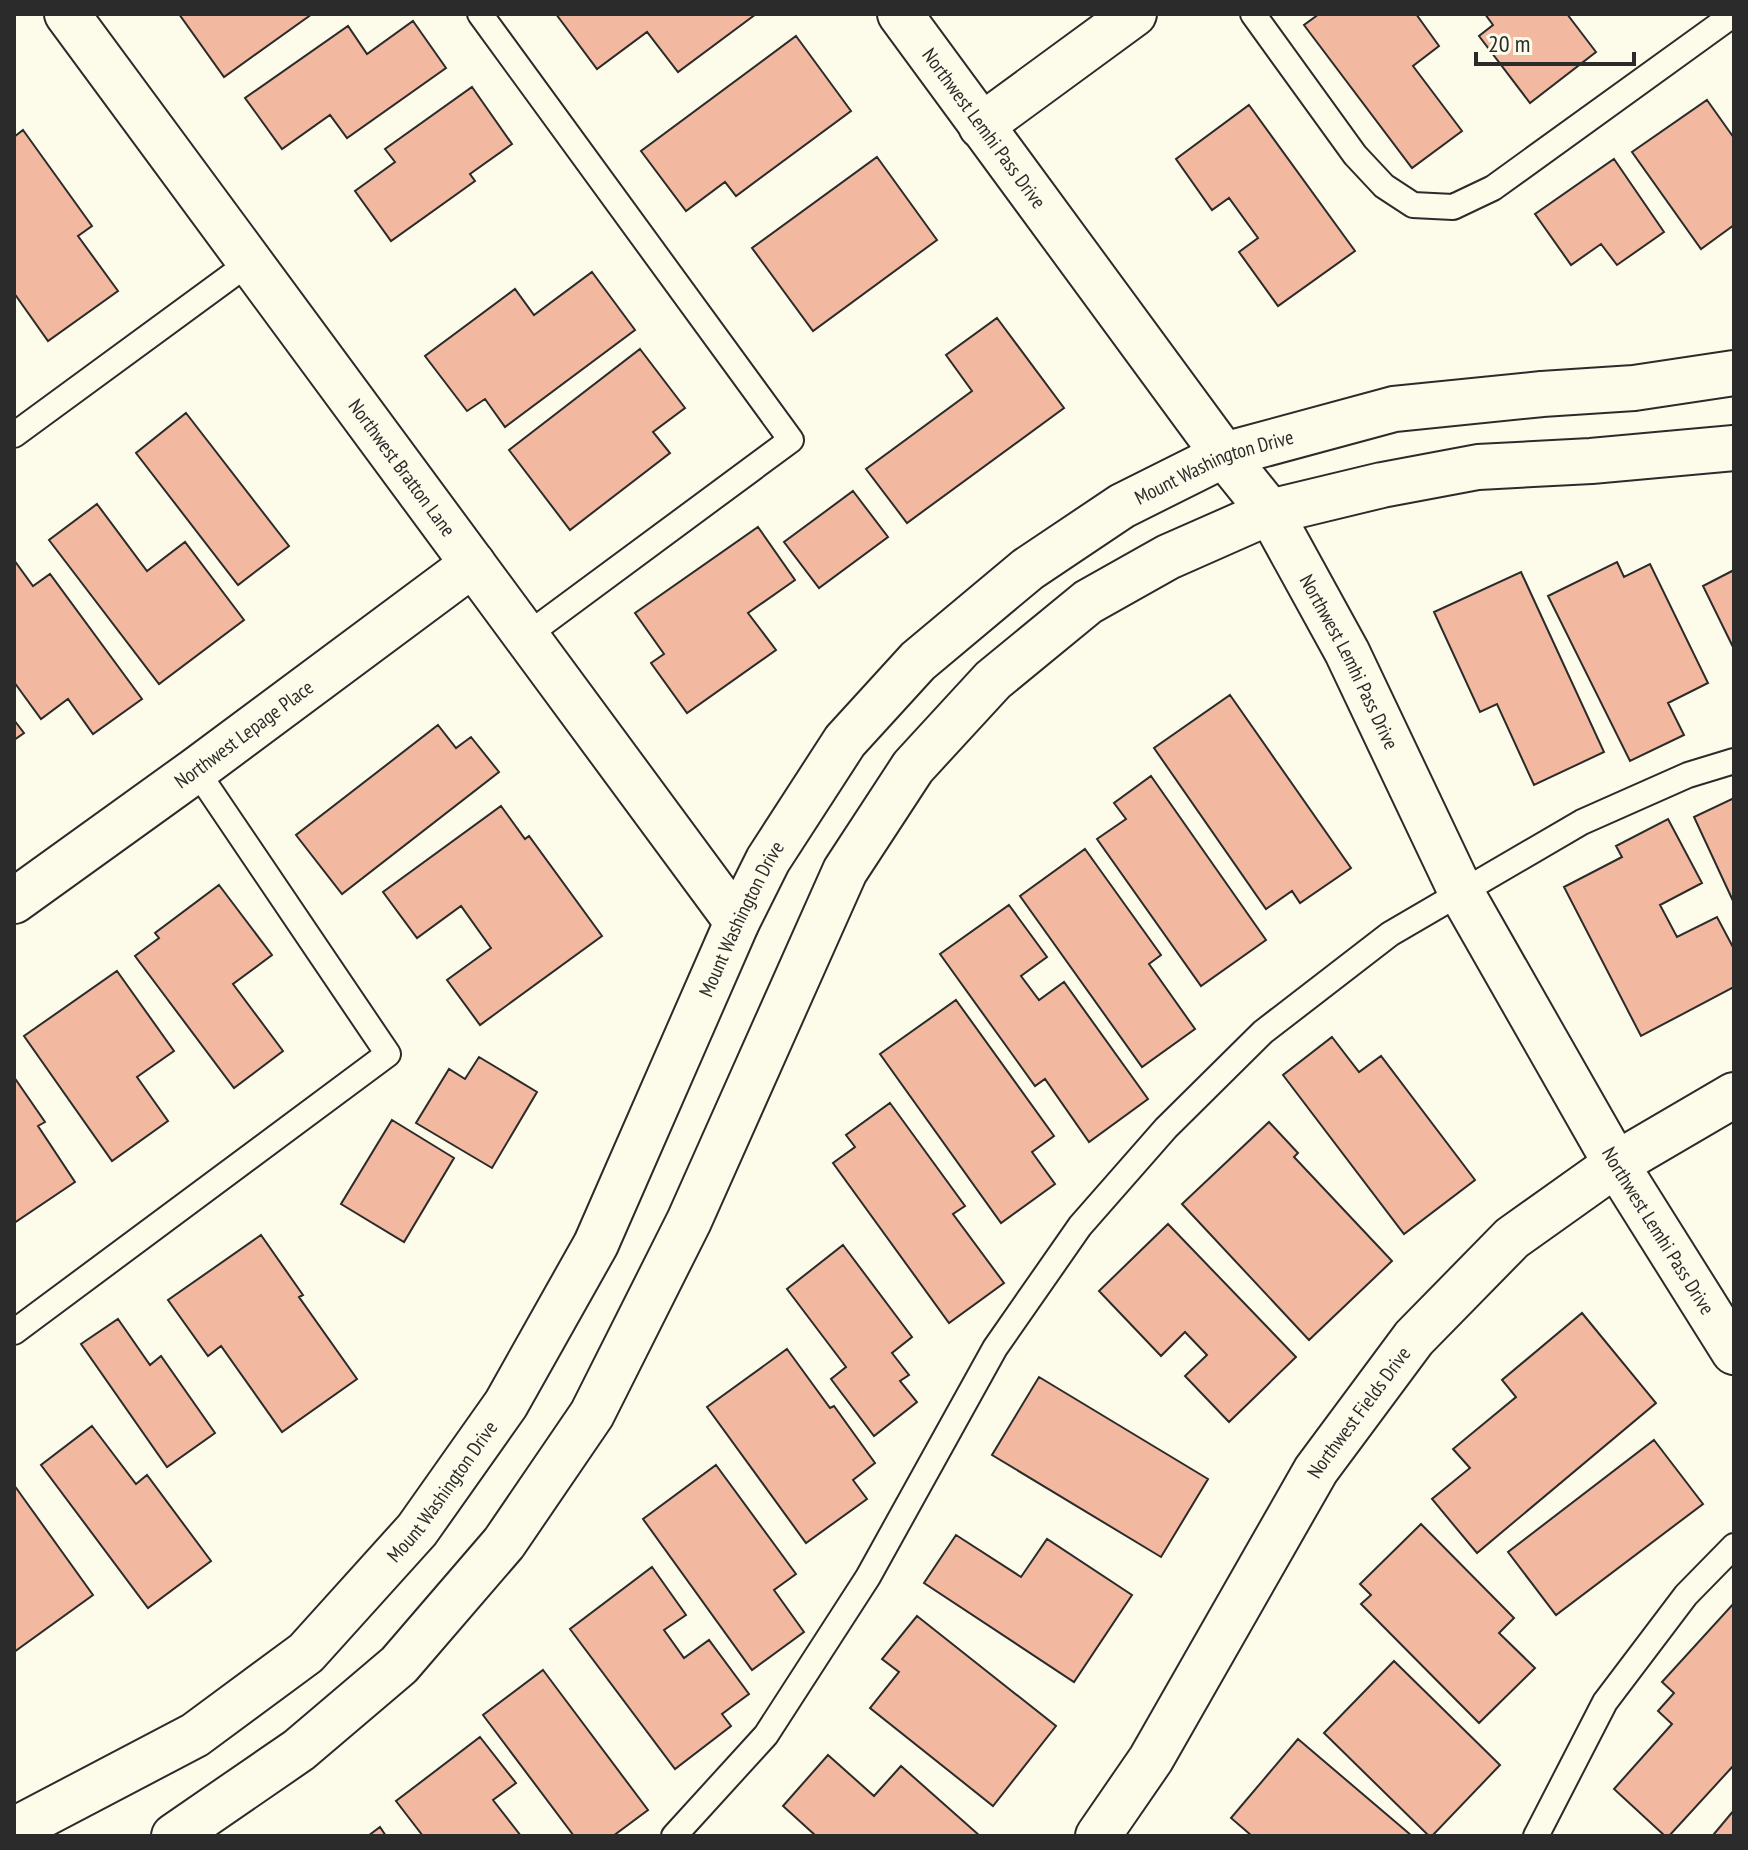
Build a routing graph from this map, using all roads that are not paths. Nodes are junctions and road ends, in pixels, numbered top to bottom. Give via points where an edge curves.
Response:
1 (67, 14) edge
2 (480, 14) edge
3 (900, 14) edge
4 (1134, 14) edge
5 (1253, 14) edge
6 (1734, 14) edge
7 (981, 126) junction
8 (250, 262) junction
9 (1734, 373) edge
10 (14, 435) edge
11 (1734, 448) edge
12 (1224, 455) junction
13 (1270, 512) junction
14 (473, 564) junction
15 (526, 636) junction
16 (1734, 761) edge
17 (196, 770) junction
18 (1461, 892) junction
19 (14, 901) edge
20 (737, 922) junction
21 (1734, 1095) edge
22 (1616, 1164) junction
23 (14, 1332) edge
24 (1734, 1352) edge
25 (1734, 1546) edge
26 (14, 1830) edge
27 (174, 1836) edge
28 (674, 1836) edge
29 (1098, 1836) edge
30 (1536, 1836) edge

1 - 8 main road, Northwest Bratton Lane
2 - 15 lane via 791,440
3 - 7 main road, Northwest Lemhi Pass Drive
4 - 7 main road
5 - 6 lane via 1355,155 1384,186 1413,205 1453,207 1493,188
7 - 12 main road, Northwest Lemhi Pass Drive
8 - 10 lane
8 - 14 main road, Northwest Bratton Lane
9 - 12 main road, Mount Washington Drive via 1634,388 1394,409
11 - 13 main road via 1478,467
12 - 13 main road, Northwest Lemhi Pass Drive
12 - 20 main road, Mount Washington Drive via 1122,506 1040,561 918,661 845,741 768,860
13 - 18 main road, Northwest Lemhi Pass Drive via 1347,652
13 - 27 main road via 1168,557 1088,602 993,680 913,767 845,871 689,1221 592,1414 504,1543 399,1665 299,1750
14 - 15 main road, Northwest Bratton Lane
14 - 17 main road, Northwest Lepage Place
15 - 20 main road, Northwest Bratton Lane
16 - 18 lane via 1688,775 1582,822
17 - 19 main road, Northwest Lepage Place
17 - 23 lane via 388,1054
18 - 22 main road, Northwest Lemhi Pass Drive
18 - 28 lane via 1390,934 1263,1032 1166,1128 1080,1226 995,1348 868,1577 766,1735
20 - 26 main road, Mount Washington Drive via 596,1244 506,1404 417,1530 306,1653 195,1735
21 - 22 main road, Northwest Fields Drive
22 - 24 main road, Northwest Lemhi Pass Drive
22 - 29 main road, Northwest Fields Drive via 1512,1238 1414,1338 1316,1470 1151,1759
25 - 30 lane via 1686,1595 1605,1702

